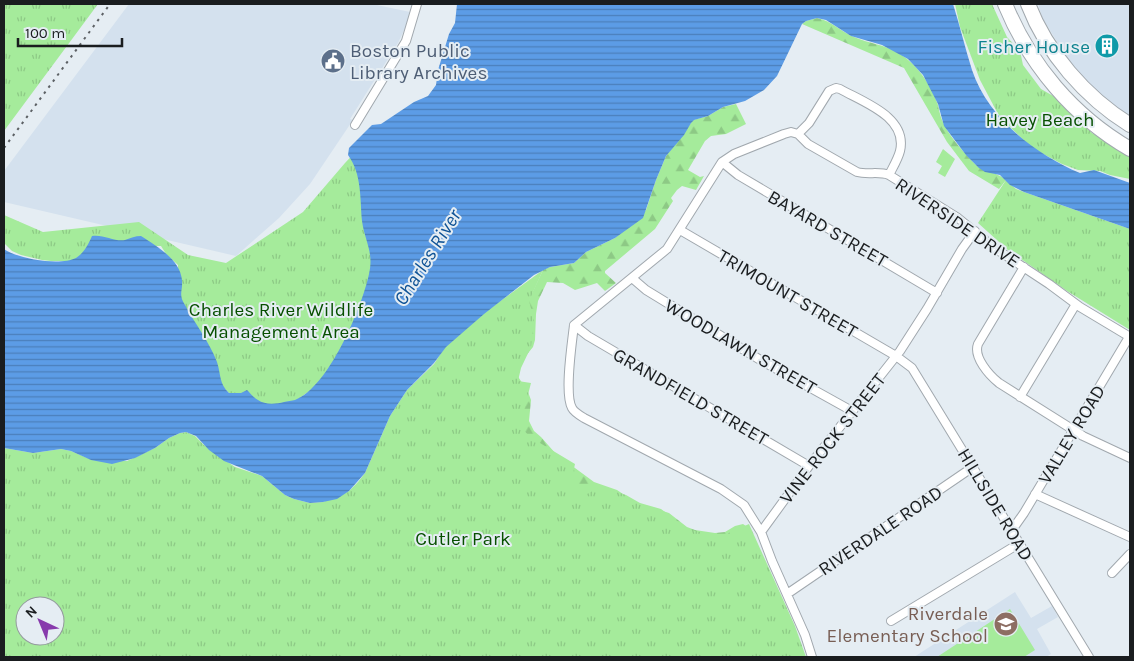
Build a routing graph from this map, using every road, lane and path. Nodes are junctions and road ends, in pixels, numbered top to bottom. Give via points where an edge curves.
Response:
1 (417, 4) edge
2 (1005, 4) edge
3 (1028, 4) edge
4 (1053, 50) junction
5 (1036, 62) junction
6 (355, 125) dead end
7 (1130, 125) edge
8 (798, 134) junction
9 (1130, 150) edge
10 (722, 162) junction
11 (889, 175) junction
12 (680, 230) junction
13 (975, 231) junction
14 (1024, 267) junction
15 (632, 278) junction
16 (936, 293) junction
17 (1076, 304) junction
18 (574, 325) junction
19 (1130, 337) edge
20 (896, 356) junction
21 (1020, 396) junction
22 (852, 411) junction
23 (1073, 430) junction
24 (1130, 458) edge
25 (809, 466) junction
26 (973, 467) junction
27 (1035, 494) junction
28 (1012, 530) junction
29 (762, 532) junction
30 (1130, 537) edge
31 (1020, 543) junction
32 (1130, 554) edge
33 (1112, 573) dead end
34 (787, 594) junction
35 (891, 621) dead end
36 (812, 657) edge
37 (1090, 657) edge

1 - 6 street via 406,40
2 - 5 highway
3 - 4 highway
4 - 5 highway
4 - 7 highway via 1093,97
5 - 9 highway via 1072,106
8 - 10 street via 784,134
8 - 11 street, RIVERSIDE DRIVE via 808,144 857,172
8 - 11 street via 829,91 840,89 888,116 897,127 900,149
10 - 12 street
10 - 16 street, BAYARD STREET via 738,176
11 - 13 street, RIVERSIDE DRIVE
12 - 15 street via 667,250
12 - 20 street, TRIMOUNT STREET
13 - 14 street, RIVERSIDE DRIVE
13 - 16 street, VINE ROCK STREET
14 - 17 street, RIVERSIDE DRIVE
14 - 21 street via 976,349 993,378
15 - 18 street
15 - 22 street, WOODLAWN STREET via 646,290 762,361
16 - 20 street, VINE ROCK STREET
17 - 19 street, RIVERSIDE DRIVE
17 - 21 street
18 - 25 street, GRANDFIELD STREET
18 - 29 street via 568,385 573,410 730,494 746,507
19 - 23 street, VALLEY ROAD
20 - 22 street, VINE ROCK STREET
20 - 26 street, HILLSIDE ROAD via 914,371
21 - 23 street
22 - 25 street, VINE ROCK STREET
23 - 24 street
23 - 27 street, VALLEY ROAD
25 - 29 street, VINE ROCK STREET
26 - 28 street, HILLSIDE ROAD
26 - 34 street, RIVERDALE ROAD
27 - 28 street, VALLEY ROAD
27 - 30 street
28 - 31 street, HILLSIDE ROAD
29 - 34 street
31 - 35 street
31 - 37 street, HILLSIDE ROAD
32 - 33 street
34 - 36 street

